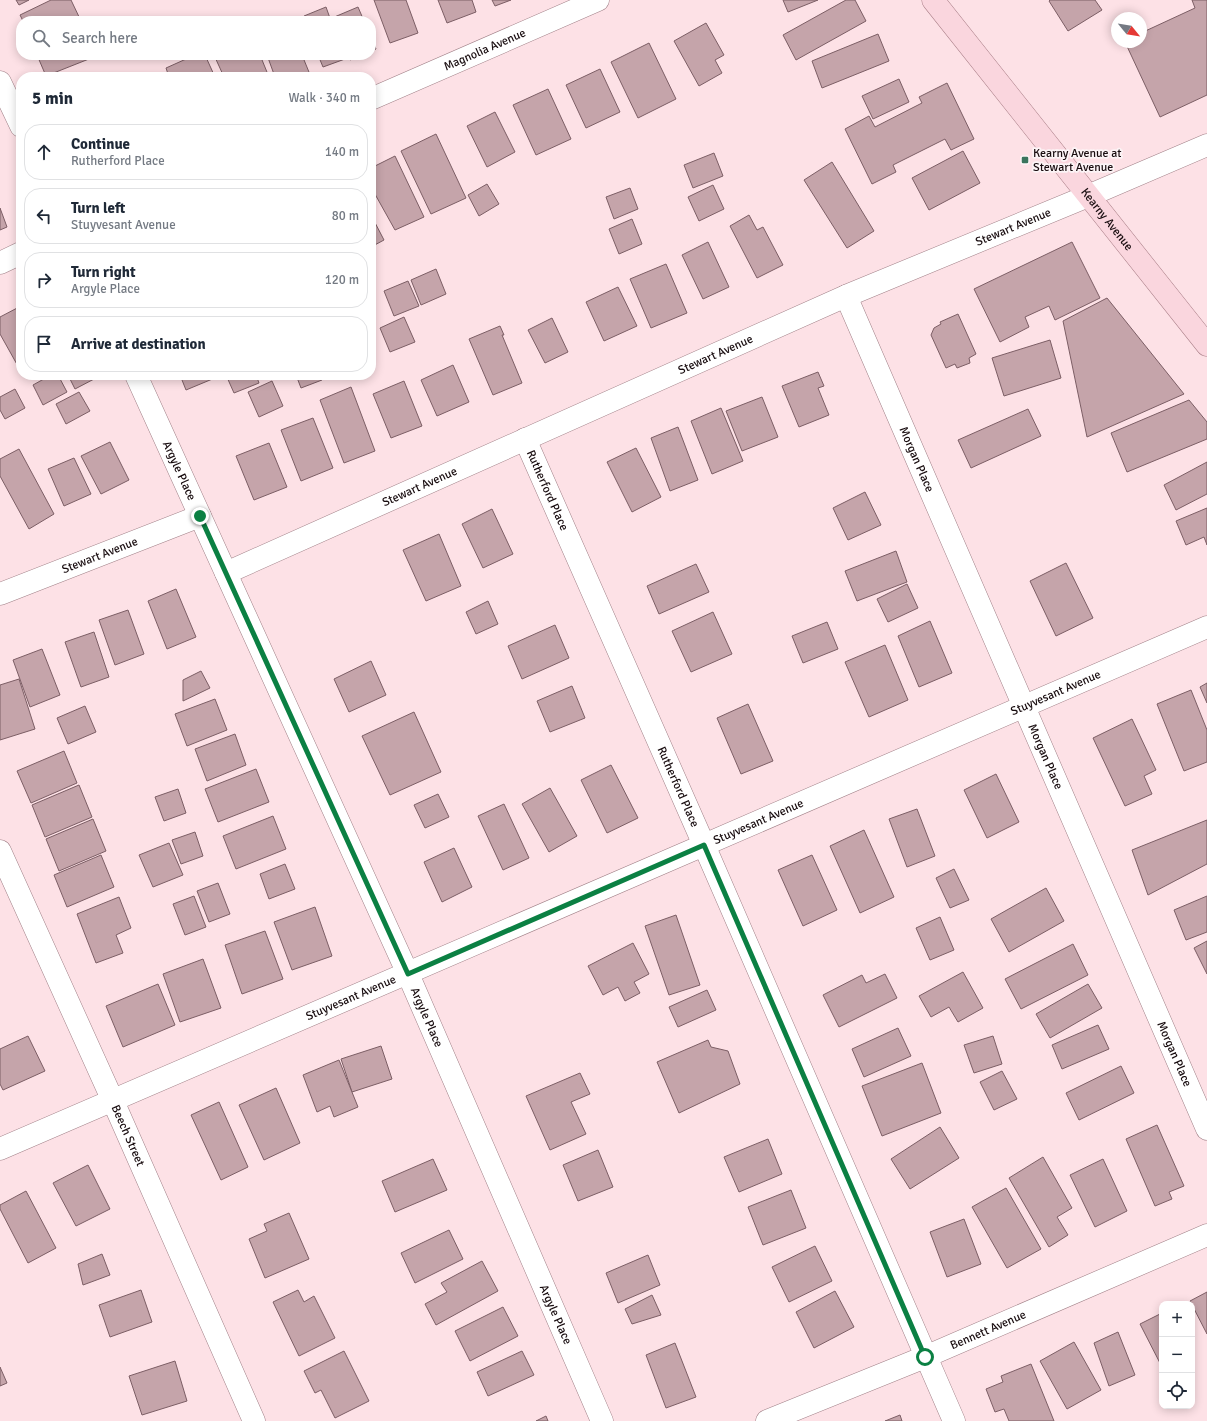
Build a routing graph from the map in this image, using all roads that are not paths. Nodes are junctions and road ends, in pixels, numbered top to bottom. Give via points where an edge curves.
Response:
1 (598, 0) edge
2 (933, 0) edge
3 (0, 82) edge
4 (376, 97) edge
5 (16, 116) edge
6 (1207, 144) edge
7 (1088, 196) junction
8 (16, 256) edge
9 (0, 263) edge
10 (846, 296) junction
11 (1207, 345) edge
12 (138, 380) edge
13 (525, 439) junction
14 (200, 516) junction
15 (226, 573) junction
16 (0, 594) edge
17 (1207, 627) edge
18 (1024, 707) junction
19 (704, 845) junction
20 (0, 851) edge
21 (408, 974) junction
22 (113, 1101) junction
23 (1207, 1129) edge
24 (0, 1149) edge
25 (1207, 1235) edge
26 (925, 1357) junction
27 (254, 1421) edge
28 (602, 1421) edge
29 (767, 1421) edge
30 (954, 1421) edge

1 - 4 street, Magnolia Avenue
2 - 7 main road, Kearny Avenue
3 - 5 street
6 - 7 street, Stewart Avenue
7 - 10 street, Stewart Avenue
7 - 11 main road, Kearny Avenue
8 - 9 street
10 - 13 street, Stewart Avenue
10 - 18 street, Morgan Place
12 - 14 street, Argyle Place
13 - 15 street, Stewart Avenue
13 - 19 street, Rutherford Place
14 - 15 street, Argyle Place
14 - 16 street, Stewart Avenue
15 - 21 street, Argyle Place
17 - 18 street, Stuyvesant Avenue
18 - 19 street, Stuyvesant Avenue
18 - 23 street, Morgan Place
19 - 21 street, Stuyvesant Avenue
19 - 26 street, Rutherford Place
20 - 22 street, Beech Street
21 - 22 street, Stuyvesant Avenue
21 - 28 street, Argyle Place
22 - 24 street, Stuyvesant Avenue
22 - 27 street, Beech Street
25 - 26 street, Bennett Avenue
26 - 29 street, Bennett Avenue
26 - 30 street, Rutherford Place

